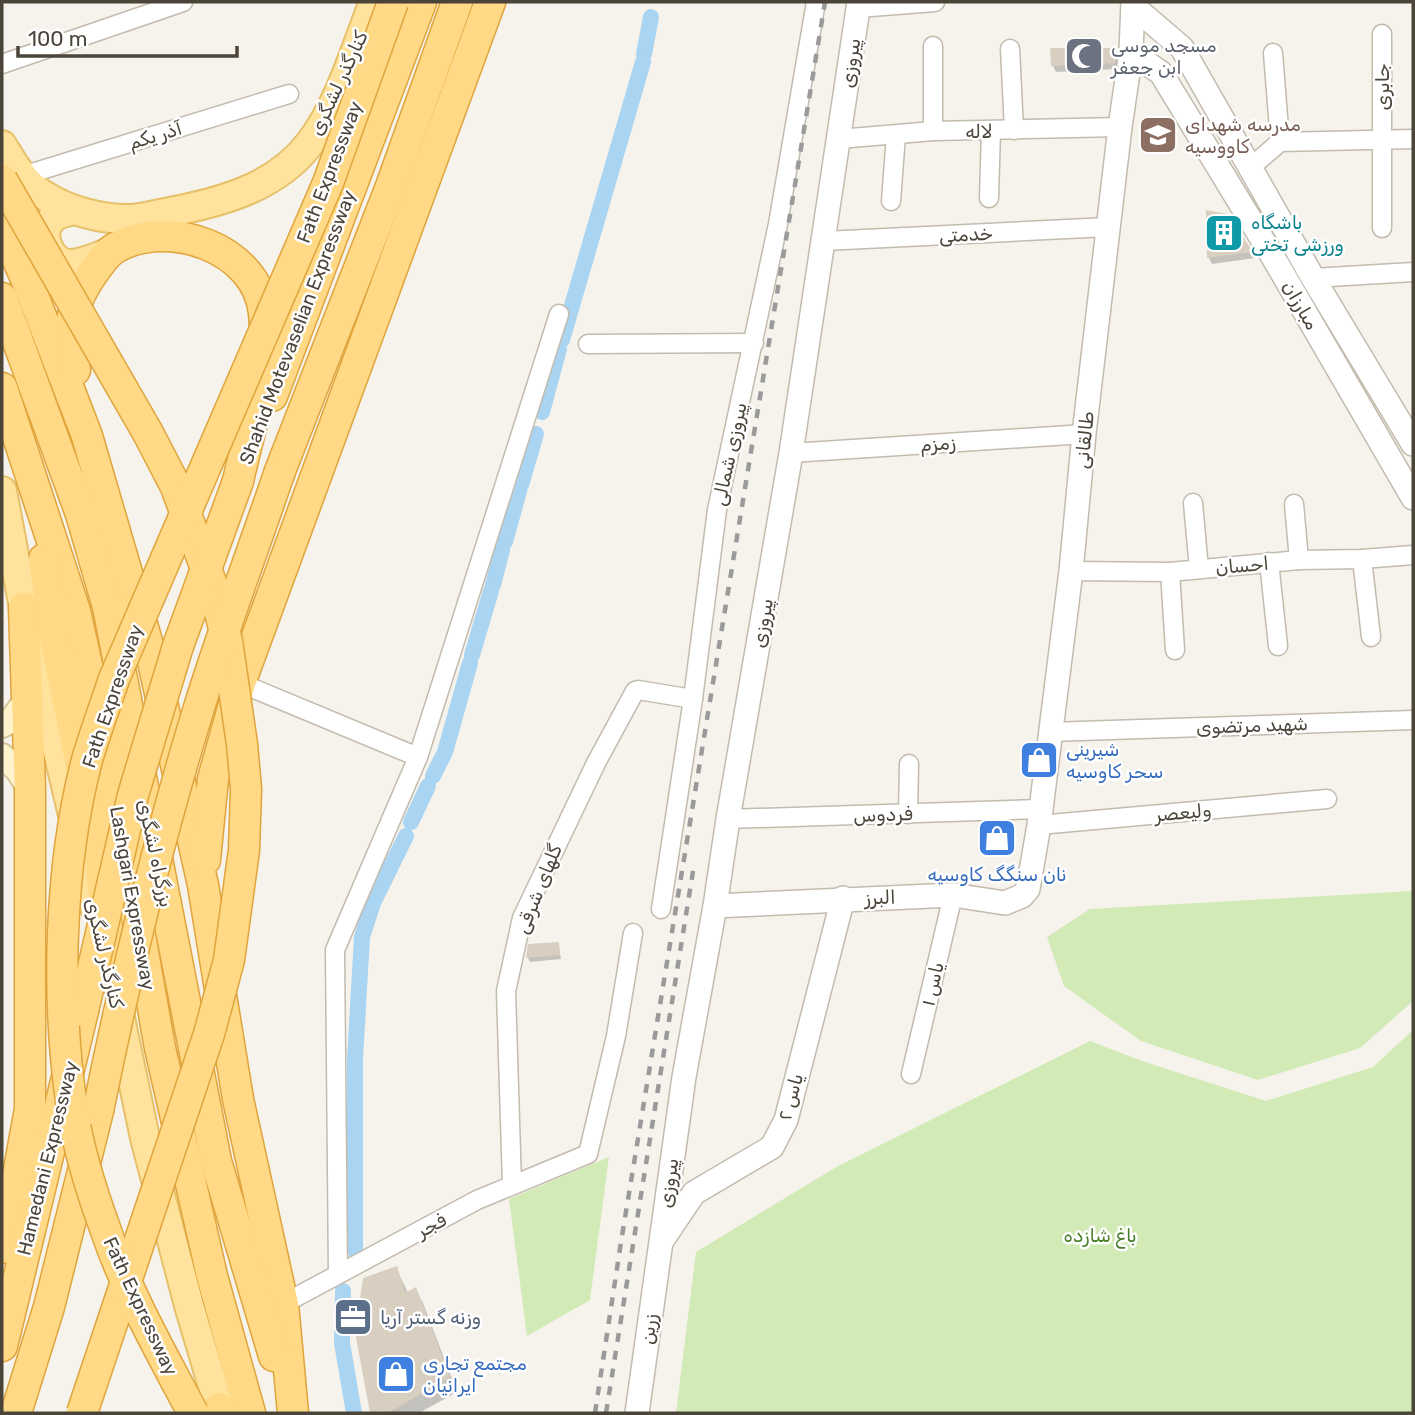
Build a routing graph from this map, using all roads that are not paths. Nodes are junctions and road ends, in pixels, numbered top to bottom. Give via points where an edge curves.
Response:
1 (183, 2) edge
2 (374, 2) edge
3 (393, 2) edge
4 (421, 2) edge
5 (457, 2) edge
6 (490, 2) edge
7 (816, 2) edge
8 (936, 2) edge
9 (1133, 4) edge
10 (859, 5) edge
11 (1381, 34) dead end
12 (933, 46) dead end
13 (1182, 48) junction
14 (1010, 49) dead end
15 (1131, 52) junction
16 (1273, 53) dead end
17 (2, 64) edge
18 (1161, 73) junction
19 (289, 94) dead end
20 (1120, 127) junction
21 (1014, 130) junction
22 (933, 131) junction
23 (991, 131) junction
24 (896, 135) junction
25 (839, 139) junction
26 (1413, 139) edge
27 (1382, 140) junction
28 (1280, 142) junction
29 (2, 145) edge
30 (1251, 167) junction
31 (12, 178) edge
32 (989, 198) dead end
33 (891, 201) dead end
34 (73, 210) junction
35 (2, 224) edge
36 (1108, 227) junction
37 (1382, 228) dead end
38 (824, 241) junction
39 (108, 253) junction
40 (1413, 272) edge
41 (1313, 278) junction
42 (2, 298) edge
43 (559, 314) dead end
44 (754, 343) junction
45 (588, 344) dead end
46 (2, 388) edge
47 (1084, 434) junction
48 (87, 436) junction
49 (1413, 444) edge
50 (792, 453) junction
51 (32, 479) junction
52 (238, 481) junction
53 (2, 491) edge
54 (1413, 498) edge
55 (1193, 503) dead end
56 (1294, 504) dead end
57 (1413, 555) edge
58 (1362, 559) junction
59 (1299, 560) junction
60 (1269, 562) junction
61 (1199, 569) junction
62 (1071, 571) junction
63 (1170, 572) junction
64 (24, 608) junction
65 (1371, 637) dead end
66 (1278, 646) dead end
67 (1175, 650) dead end
68 (240, 683) junction
69 (27, 699) junction
70 (692, 699) junction
71 (1413, 720) edge
72 (2, 724) edge
73 (1049, 732) junction
74 (2, 756) edge
75 (418, 757) junction
76 (909, 764) dead end
77 (30, 789) junction
78 (1327, 799) dead end
79 (908, 814) junction
80 (1039, 817) junction
81 (728, 819) junction
82 (1030, 878) joint
83 (203, 885) junction
84 (953, 895) junction
85 (843, 898) junction
86 (715, 906) junction
87 (661, 909) dead end
88 (633, 933) dead end
89 (112, 979) junction
90 (911, 1074) dead end
91 (98, 1111) joint
92 (512, 1185) junction
93 (659, 1244) junction
94 (2, 1248) edge
95 (338, 1274) junction
96 (282, 1304) junction
97 (49, 1307) junction
98 (2, 1346) edge
99 (213, 1412) edge
100 (16, 1413) edge
101 (36, 1413) edge
102 (82, 1413) edge
103 (250, 1413) edge
104 (292, 1413) edge
105 (637, 1413) edge

1 - 17 street
2 - 34 main road, کنارگذر لشگری via 325,121 286,168 257,186 187,209 133,219
3 - 99 highway, Fath Expressway, bridge via 328,183 114,679 87,761 68,860 63,1006 73,1111 92,1185 110,1241 147,1324
4 - 52 highway, Shahid Motevaselian Expressway
5 - 91 highway, Shahid Motevaselian Expressway, bridge via 390,189 279,471 203,697 166,824
6 - 68 highway
7 - 44 street, پیروزی شمالی
8 - 10 street
9 - 13 street, مبارزان
9 - 15 street, طالقانی
10 - 25 street, پیروزی
11 - 27 street, جابری
12 - 22 street
13 - 18 street
13 - 30 street, مبارزان
14 - 21 street
15 - 18 street, مبارزان
15 - 20 street, طالقانی
16 - 28 street
18 - 54 street, مبارزان
19 - 31 street, آذر یکم
20 - 21 street, لاله
20 - 36 street, طالقانی
21 - 23 street, لاله
22 - 23 street, لاله
22 - 24 street, لاله
23 - 32 street
24 - 25 street, لاله
24 - 33 street
25 - 38 street, پیروزی
26 - 27 street
27 - 28 street
27 - 37 street, جابری
28 - 30 street
29 - 31 main road, کنارگذر لشگری
30 - 41 street, مبارزان
31 - 34 main road, کنارگذر لشگری
31 - 102 highway, bridge via 176,486 216,596 227,641 246,789 244,850 229,960 209,1034
34 - 39 main road via 53,218 46,228 50,251 70,264
35 - 48 highway
36 - 38 street, خدمتی
36 - 47 street, طالقانی
38 - 50 street, پیروزی
39 - 48 highway via 80,291 69,326
39 - 52 highway via 153,235 202,241 226,254 256,290 264,310 265,362
40 - 41 street
41 - 49 street, مبارزان
42 - 104 highway, بزرگراه لشگری via 81,514 108,607 216,1161
43 - 75 street
44 - 45 street
44 - 70 street, پیروزی شمالی via 717,510
46 - 51 highway, Lashgari Expressway
47 - 50 street, زمزم
47 - 62 street, طالقانی
48 - 83 highway via 153,662
50 - 81 street, پیروزی
51 - 89 highway via 55,638 100,857
51 - 103 highway, Lashgari Expressway via 75,611 113,782 160,1048 212,1276
52 - 98 highway, Hamedani Expressway, bridge via 178,646 133,795
53 - 64 main road, کنارگذر لشگری
55 - 61 street
56 - 59 street
57 - 58 street, احسان
58 - 59 street, احسان
58 - 65 street
59 - 60 street, احسان
60 - 61 street, احسان
60 - 66 street
61 - 63 street, احسان
62 - 63 street, احسان
62 - 73 street, طالقانی
63 - 67 street
64 - 69 highway
64 - 89 main road, کنارگذر لشگری
68 - 75 street
68 - 83 highway via 213,779
69 - 72 main road via 12,720
69 - 77 highway
70 - 87 street, پیروزی شمالی
70 - 92 street, گلهای شرقی via 638,690 634,694 522,918 506,991
71 - 73 street, شهید مرتضوی
73 - 80 street, طالقانی
74 - 77 main road
75 - 95 street via 335,950
76 - 79 street
77 - 94 highway via 30,1109
78 - 80 street, ولیعصر
79 - 80 street, فردوس
79 - 81 street, فردوس
80 - 82 street, طالقانی
81 - 86 street, پیروزی
82 - 84 street, البرز via 1022,896 1006,903
83 - 96 highway via 238,1099
84 - 85 street, البرز
84 - 90 street, یاس ۱
85 - 86 street, البرز
85 - 93 street, یاس ۲ via 786,1120 772,1147 694,1193
86 - 93 street, پیروزی
88 - 92 street, فجر via 590,1150 584,1157
89 - 99 main road, کنارگذر لشگری via 145,1138
91 - 97 highway, Hamedani Expressway
92 - 95 street, فجر
93 - 105 street, زرین
95 - 96 street, فجر
96 - 104 highway
97 - 100 highway, Hamedani Expressway
97 - 101 highway

